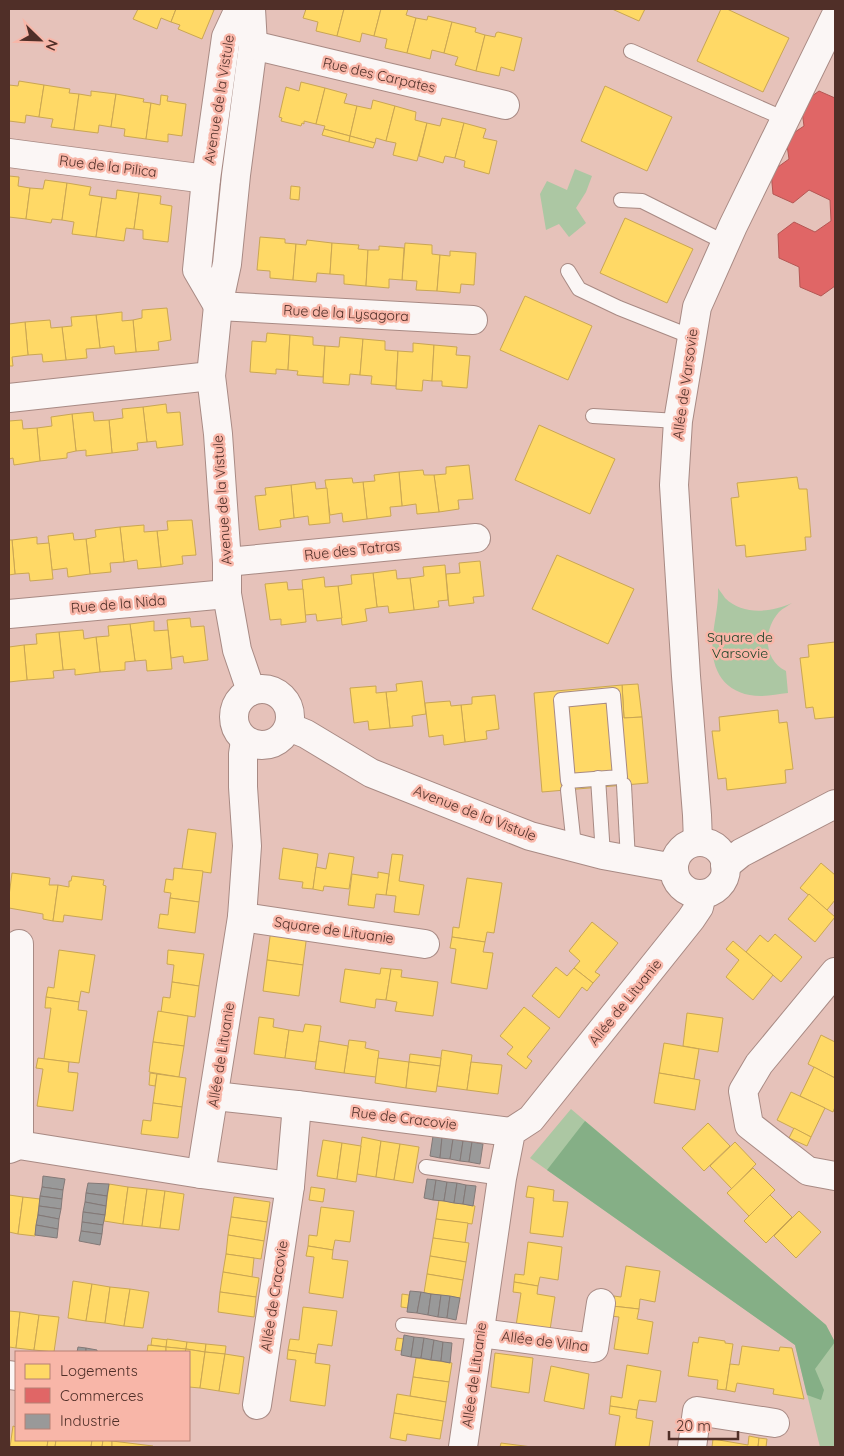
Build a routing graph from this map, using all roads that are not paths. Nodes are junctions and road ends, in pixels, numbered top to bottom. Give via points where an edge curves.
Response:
1 (239, 9) edge
2 (251, 9) edge
3 (835, 17) edge
4 (253, 45) junction
5 (631, 50) dead end
6 (505, 105) dead end
7 (785, 119) junction
8 (9, 154) edge
9 (206, 179) junction
10 (621, 200) dead end
11 (726, 243) junction
12 (568, 271) dead end
13 (218, 306) junction
14 (473, 320) dead end
15 (692, 337) junction
16 (211, 376) junction
17 (9, 398) edge
18 (592, 416) dead end
19 (678, 421) junction
20 (476, 538) dead end
21 (227, 562) junction
22 (227, 594) junction
23 (9, 614) edge
24 (251, 691) junction
25 (288, 727) junction
26 (245, 740) junction
27 (598, 778) junction
28 (624, 785) dead end
29 (568, 790) dead end
30 (835, 804) edge
31 (698, 842) junction
32 (574, 846) junction
33 (615, 858) junction
34 (725, 866) junction
35 (674, 868) junction
36 (702, 894) junction
37 (242, 917) junction
38 (20, 944) dead end
39 (425, 944) dead end
40 (835, 972) edge
41 (215, 1096) junction
42 (297, 1105) junction
43 (511, 1132) junction
44 (14, 1147) edge
45 (426, 1167) dead end
46 (201, 1174) junction
47 (835, 1176) edge
48 (502, 1178) junction
49 (290, 1186) junction
50 (601, 1303) dead end
51 (403, 1324) dead end
52 (480, 1334) junction
53 (257, 1405) dead end
54 (775, 1423) dead end
55 (463, 1447) edge
56 (692, 1447) edge

1 - 9 street, Avenue de la Vistule via 226,37
2 - 4 street, Avenue de la Vistule
3 - 7 street, Allée de Varsovie
4 - 6 street, Rue des Carpates
4 - 13 street, Avenue de la Vistule via 228,264
5 - 7 lane
7 - 11 street, Allée de Varsovie
8 - 9 street, Rue de la Pilica
9 - 13 street, Avenue de la Vistule via 197,270
10 - 11 lane via 642,201
11 - 15 street, Allée de Varsovie via 697,306
12 - 15 lane via 579,289
13 - 14 street, Rue de la Lysagora
13 - 16 street, Avenue de la Vistule
15 - 19 street, Allée de Varsovie
16 - 17 street
16 - 21 street, Avenue de la Vistule
18 - 19 lane
19 - 31 street, Allée de Varsovie via 674,485
20 - 21 street, Rue des Tatras
21 - 22 street, Avenue de la Vistule
22 - 23 street, Rue de la Nida
22 - 24 street, Avenue de la Vistule via 237,650
24 - 25 street via 264,689 279,695 289,709
24 - 26 street via 240,699 233,716 234,726
25 - 26 street via 278,740 270,744 262,746
25 - 32 street, Avenue de la Vistule via 306,734 371,773 530,836
26 - 37 street, Allée de Lituanie via 243,786 247,846
27 - 27 lane via 620,777 613,695 561,700 568,781
27 - 33 lane
28 - 33 lane
29 - 32 lane
30 - 34 street via 740,853
31 - 34 street via 719,851
31 - 35 street via 683,848
32 - 33 street, Avenue de la Vistule
33 - 35 street, Avenue de la Vistule
34 - 36 street via 722,882 717,888
35 - 36 street via 679,884 686,890
36 - 43 street, Allée de Lituanie via 699,906 685,927 531,1119
37 - 39 street, Square de Lituanie
37 - 41 street, Allée de Lituanie
38 - 44 street
40 - 47 street via 759,1064 743,1091 750,1125 808,1171
41 - 42 street, Rue de Cracovie
41 - 46 street, Allée de Lituanie
42 - 43 street, Rue de Cracovie
42 - 49 street, Allée de Cracovie
43 - 48 street, Allée de Lituanie
44 - 46 street
45 - 48 lane
46 - 49 street
48 - 52 street, Allée de Lituanie
49 - 53 street, Allée de Cracovie
50 - 52 street, Allée de Vilna via 594,1348
51 - 52 lane
52 - 55 street, Allée de Lituanie
54 - 56 street via 697,1411

